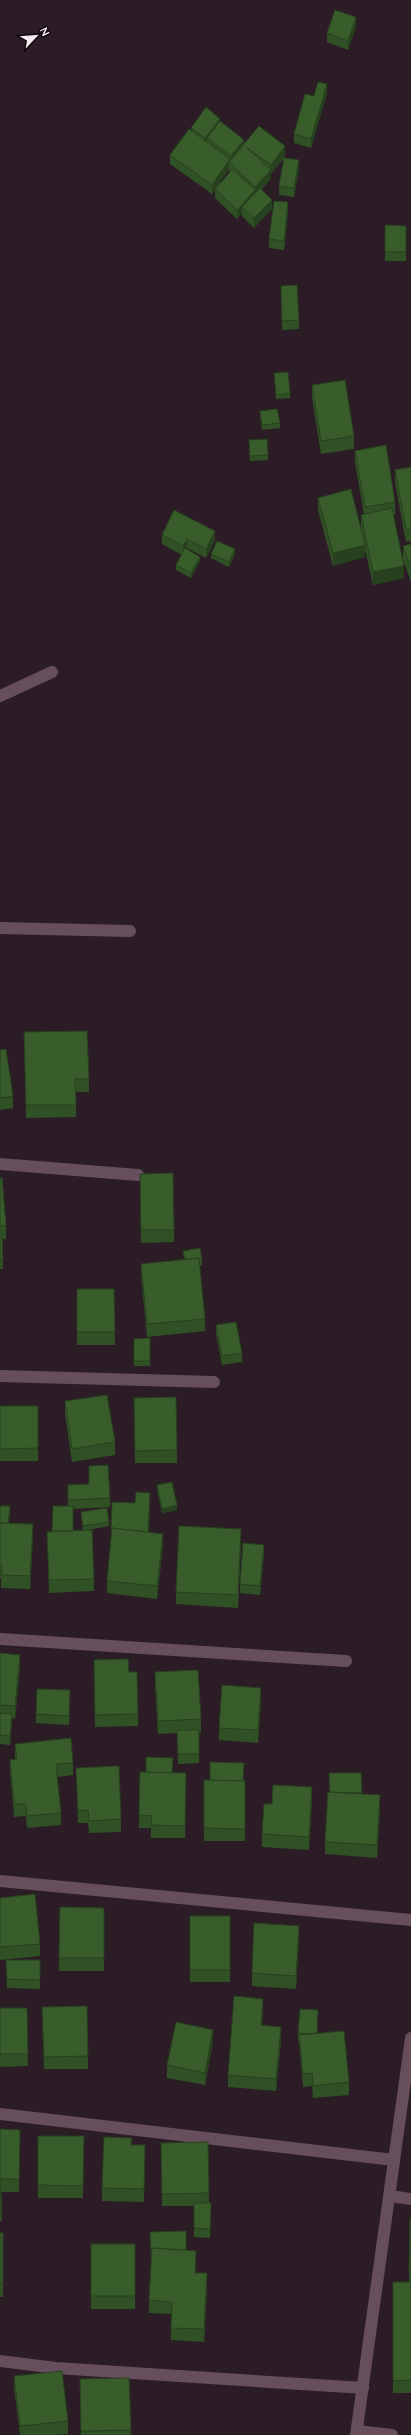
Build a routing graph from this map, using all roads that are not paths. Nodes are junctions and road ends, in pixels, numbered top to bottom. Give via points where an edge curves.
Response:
1 (52, 672) dead end
2 (0, 696) edge
3 (0, 928) edge
4 (130, 931) dead end
5 (0, 1164) edge
6 (138, 1175) dead end
7 (0, 1376) edge
8 (214, 1382) dead end
9 (0, 1639) edge
10 (346, 1661) dead end
11 (0, 1881) edge
12 (411, 1920) edge
13 (411, 2038) edge
14 (0, 2114) edge
15 (394, 2160) junction
16 (390, 2196) junction
17 (411, 2199) edge
18 (0, 2361) edge
19 (363, 2388) junction
20 (357, 2433) edge
21 (392, 2435) edge

1 - 2 street
3 - 4 street
5 - 6 street
7 - 8 street
9 - 10 street
11 - 12 street
13 - 15 street
14 - 15 street
15 - 16 street
16 - 17 street
16 - 19 street
18 - 19 street via 64,2368
19 - 20 street
20 - 21 street

